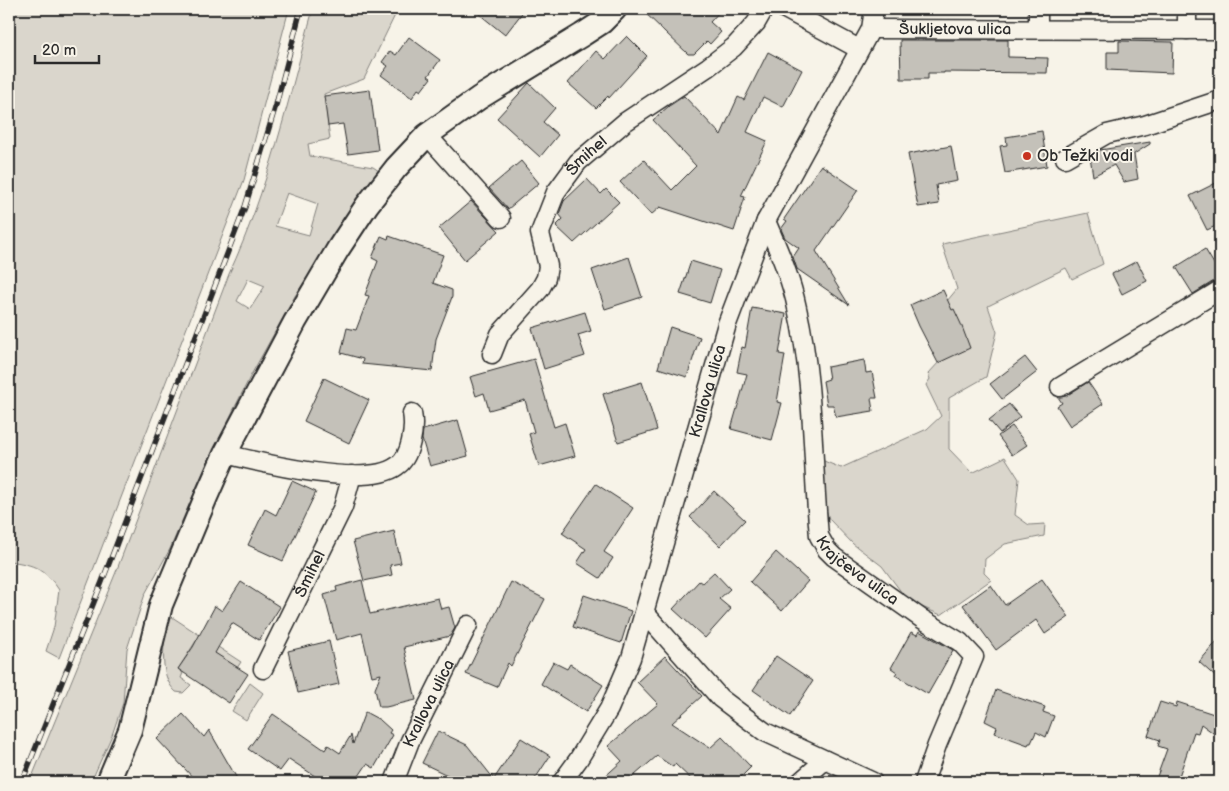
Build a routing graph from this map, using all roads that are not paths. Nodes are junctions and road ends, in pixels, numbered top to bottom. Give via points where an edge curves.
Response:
1 (615, 9) edge
2 (764, 9) edge
3 (785, 9) edge
4 (874, 9) edge
5 (1038, 9) edge
6 (1187, 9) edge
7 (871, 29) junction
8 (1038, 29) junction
9 (1186, 30) junction
10 (1220, 30) edge
11 (859, 49) junction
12 (1220, 100) edge
13 (427, 135) junction
14 (1066, 158) dead end
15 (500, 218) dead end
16 (766, 221) junction
17 (1220, 290) edge
18 (492, 354) dead end
19 (1060, 387) dead end
20 (412, 413) dead end
21 (225, 454) junction
22 (352, 476) junction
23 (645, 613) junction
24 (468, 625) dead end
25 (263, 669) dead end
26 (825, 760) junction
27 (108, 782) edge
28 (394, 782) edge
29 (562, 782) edge
30 (800, 782) edge
31 (873, 782) edge
32 (924, 782) edge

1 - 13 street via 602,22 479,98
2 - 18 street, Šmihel via 734,47 625,122 578,162 556,192 540,233 548,266 546,278 500,334
3 - 11 street
4 - 7 street, Krallova ulica
5 - 8 street
6 - 9 street
7 - 8 street, Šukljetova ulica
7 - 11 street, Krallova ulica
8 - 9 street, Šukljetova ulica
9 - 10 street, Šukljetova ulica
11 - 16 street, Krallova ulica
12 - 14 street via 1107,134
13 - 15 street
13 - 21 street via 367,205 338,249
16 - 23 street, Krallova ulica via 727,324
16 - 32 street, Krajčeva ulica via 783,260 797,307 809,382 819,536 834,557 960,642 974,657
17 - 19 street
20 - 22 street via 414,422 410,445 402,463 379,473
21 - 22 street via 278,466
21 - 27 street via 161,605 130,730
22 - 25 street, Šmihel via 343,507
23 - 26 street via 720,698 765,732
23 - 29 street, Krallova ulica via 610,709
24 - 28 street, Krallova ulica via 410,741
26 - 30 street
26 - 31 street

